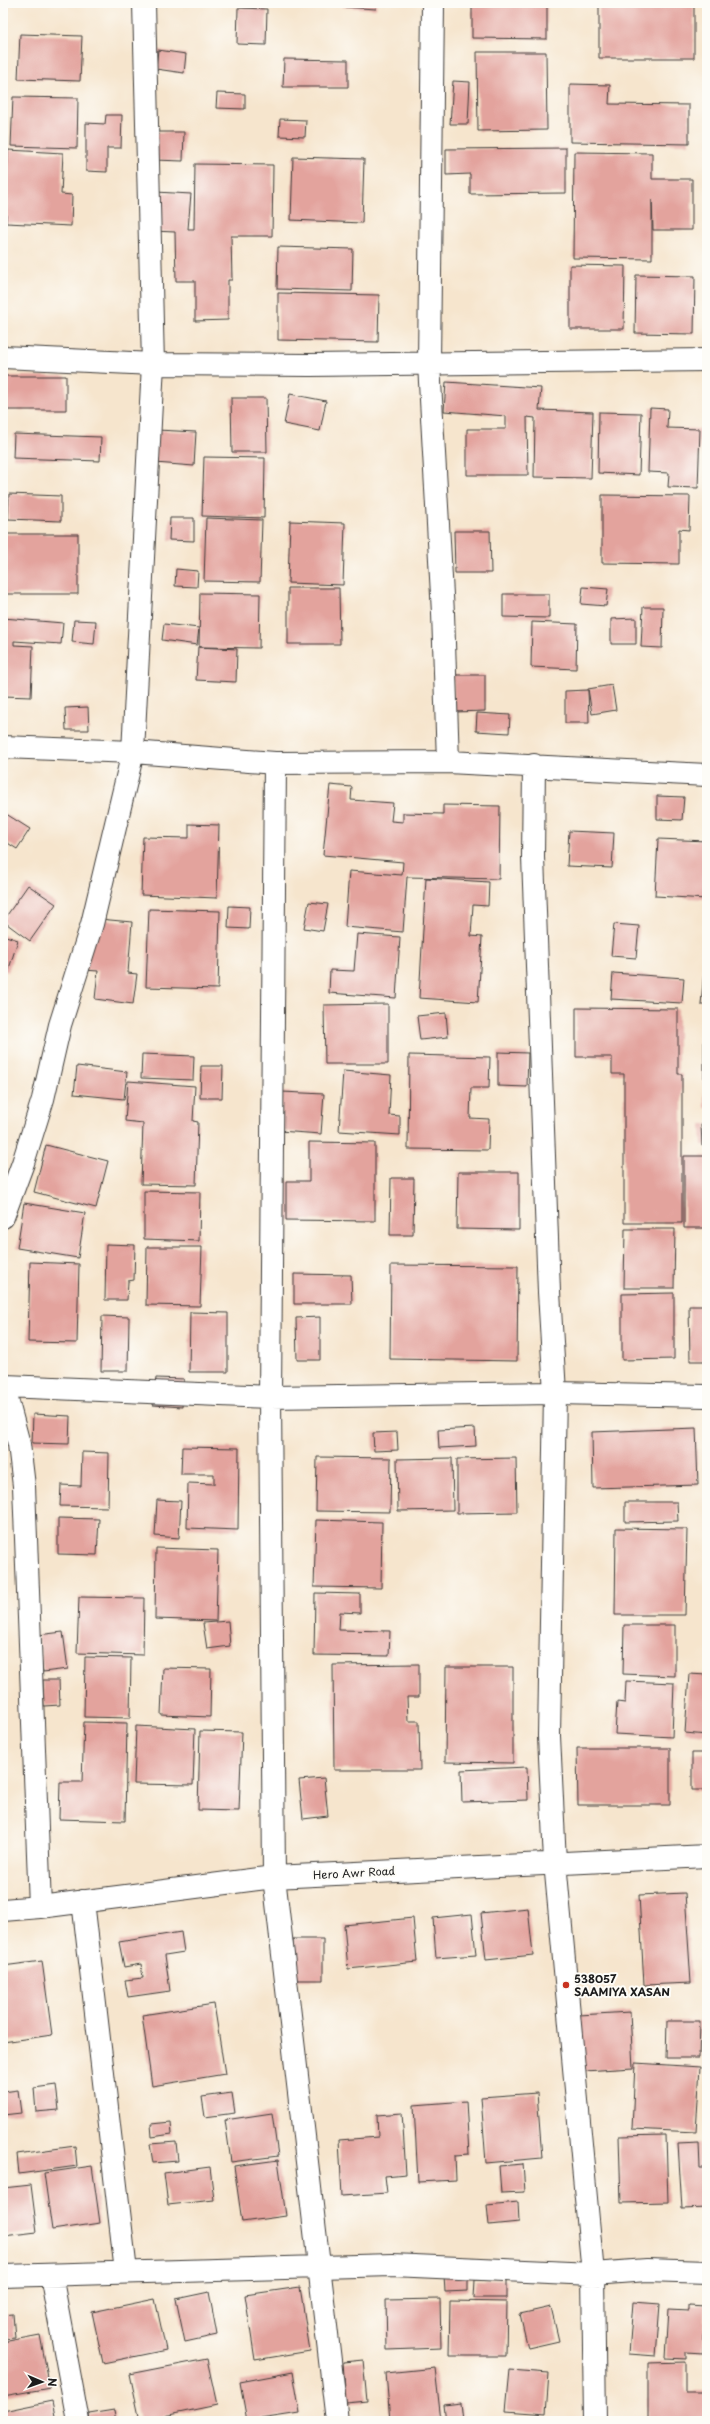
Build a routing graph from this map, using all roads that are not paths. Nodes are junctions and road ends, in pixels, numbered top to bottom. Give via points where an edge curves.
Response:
1 (144, 3) edge
2 (433, 3) edge
3 (3, 357) edge
4 (707, 360) edge
5 (153, 364) junction
6 (429, 364) junction
7 (3, 747) edge
8 (134, 752) junction
9 (448, 762) junction
10 (275, 763) junction
11 (534, 765) junction
12 (707, 775) edge
13 (3, 1217) edge
14 (4, 1385) edge
15 (555, 1393) junction
16 (707, 1396) edge
17 (270, 1397) junction
18 (707, 1856) edge
19 (554, 1862) junction
20 (274, 1877) junction
21 (83, 1901) junction
22 (40, 1907) junction
23 (3, 1910) edge
24 (317, 2267) junction
25 (126, 2272) junction
26 (707, 2272) edge
27 (593, 2274) junction
28 (51, 2275) junction
29 (3, 2276) edge
30 (78, 2421) edge
31 (337, 2421) edge
32 (595, 2421) edge

1 - 5 street
2 - 6 street
3 - 5 street
4 - 6 street
5 - 6 street
5 - 8 street
6 - 9 street via 443,613
7 - 8 street
8 - 10 street
8 - 13 street via 92,924 60,1024 43,1099
9 - 10 street
9 - 11 street
10 - 17 street
11 - 12 street
11 - 15 street via 533,857
14 - 17 street
14 - 22 street via 19,1444 24,1486
15 - 16 street
15 - 17 street
15 - 19 street via 549,1728
17 - 20 street
18 - 19 street, Hero Awr Road
19 - 20 street, Hero Awr Road
19 - 27 street
20 - 21 street, Hero Awr Road
20 - 24 street
21 - 22 street, Hero Awr Road
21 - 25 street
22 - 23 street, Hero Awr Road
24 - 25 street
24 - 27 street via 392,2265
24 - 31 street
25 - 28 street
26 - 27 street via 647,2270
27 - 32 street
28 - 29 street
28 - 30 street

